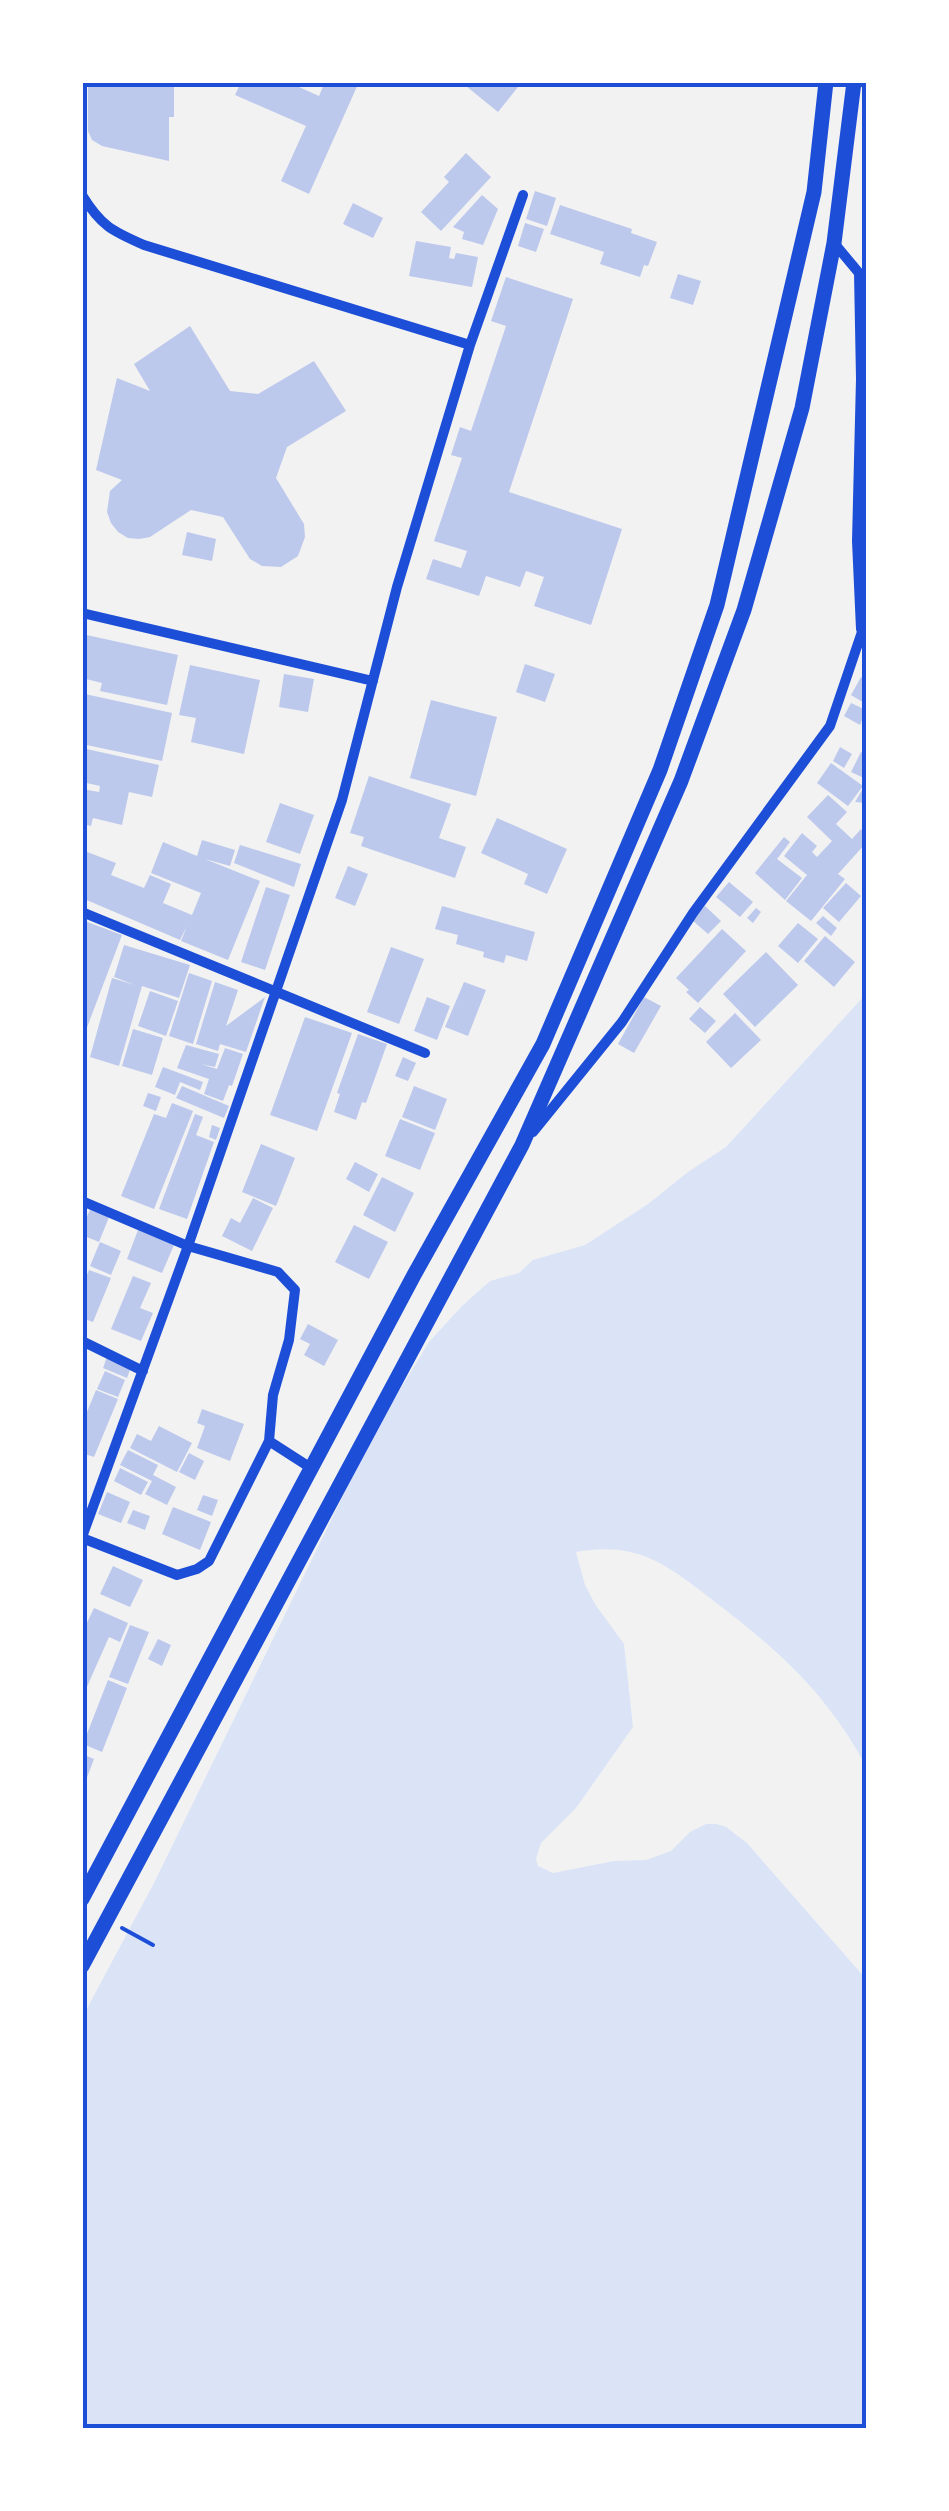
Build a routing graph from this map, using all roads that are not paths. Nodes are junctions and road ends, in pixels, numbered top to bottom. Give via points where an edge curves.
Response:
1 (826, 82) edge
2 (854, 82) edge
3 (82, 195) edge
4 (523, 195) dead end
5 (834, 243) junction
6 (470, 345) junction
7 (82, 612) edge
8 (866, 620) edge
9 (861, 635) junction
10 (373, 681) junction
11 (82, 912) edge
12 (276, 992) junction
13 (425, 1054) dead end
14 (522, 1144) junction
15 (82, 1201) edge
16 (188, 1246) junction
17 (82, 1341) edge
18 (143, 1371) junction
19 (268, 1441) junction
20 (311, 1468) junction
21 (82, 1537) edge
22 (82, 1899) edge
23 (82, 1966) edge

1 - 20 main road via 814,192 717,605 660,770 543,1044
2 - 5 main road
3 - 6 street via 109,230 144,245
4 - 6 street
5 - 9 street via 859,274
5 - 14 main road via 802,408 744,610 681,781
6 - 10 street
7 - 10 street
8 - 9 street
9 - 14 street via 830,726 622,1022
10 - 12 street via 342,800
11 - 12 street
12 - 13 street
12 - 16 street
14 - 23 main road
15 - 16 street
16 - 18 street
16 - 19 street via 278,1272 295,1290
17 - 18 street
18 - 21 street
19 - 20 street
19 - 21 street via 209,1561 197,1569 177,1575
20 - 22 main road

